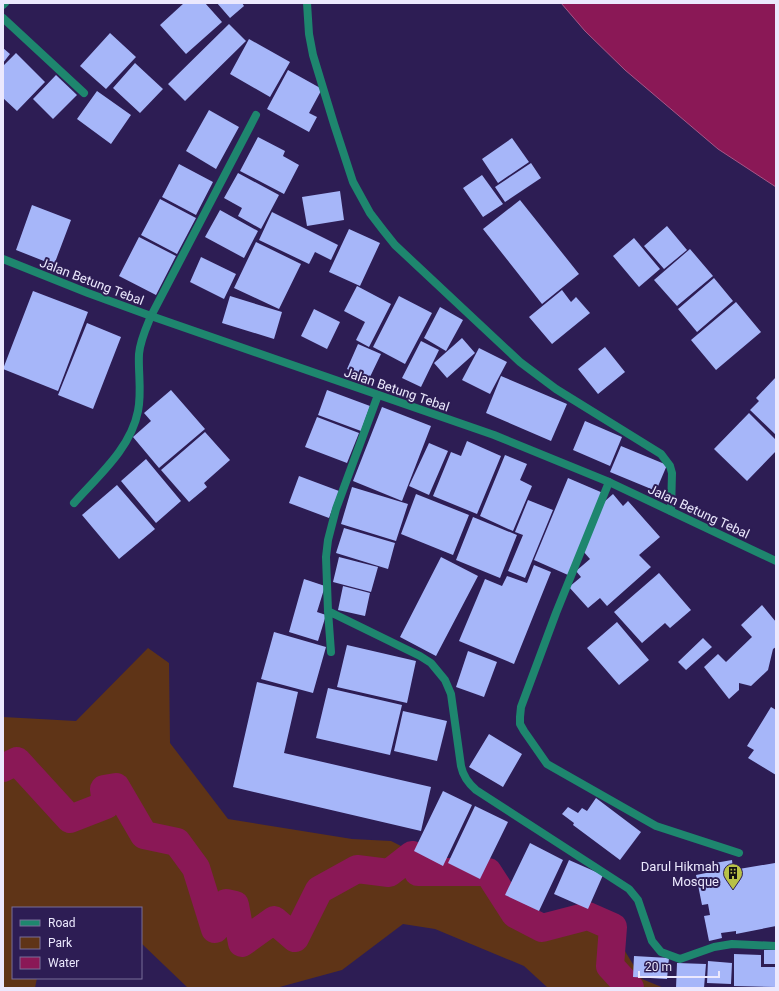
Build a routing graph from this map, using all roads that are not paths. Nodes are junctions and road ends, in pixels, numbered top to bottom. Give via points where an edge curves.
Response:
1 (307, 3) edge
2 (3, 18) edge
3 (84, 93) dead end
4 (256, 115) dead end
5 (3, 259) edge
6 (151, 316) junction
7 (378, 395) junction
8 (609, 482) junction
9 (74, 503) dead end
10 (671, 511) junction
11 (776, 561) edge
12 (328, 611) junction
13 (331, 652) dead end
14 (739, 853) dead end
15 (776, 946) edge

1 - 10 street via 309,34 318,77 353,182 370,214 395,245 520,362 556,389 661,454 672,473
2 - 3 street
4 - 6 street
5 - 6 street, Jalan Betung Tebal
6 - 7 street, Jalan Betung Tebal
6 - 9 street via 139,352 139,404 132,430 113,459
7 - 8 street, Jalan Betung Tebal via 494,435
7 - 12 street via 330,528 326,557
8 - 10 street, Jalan Betung Tebal
8 - 14 street via 529,685 521,707 520,724 547,764 656,826
10 - 11 street, Jalan Betung Tebal
12 - 13 street
12 - 15 street via 431,663 445,680 450,694 462,770 467,780 476,790 629,889 638,900 652,940 662,952 680,959 714,947 732,944

